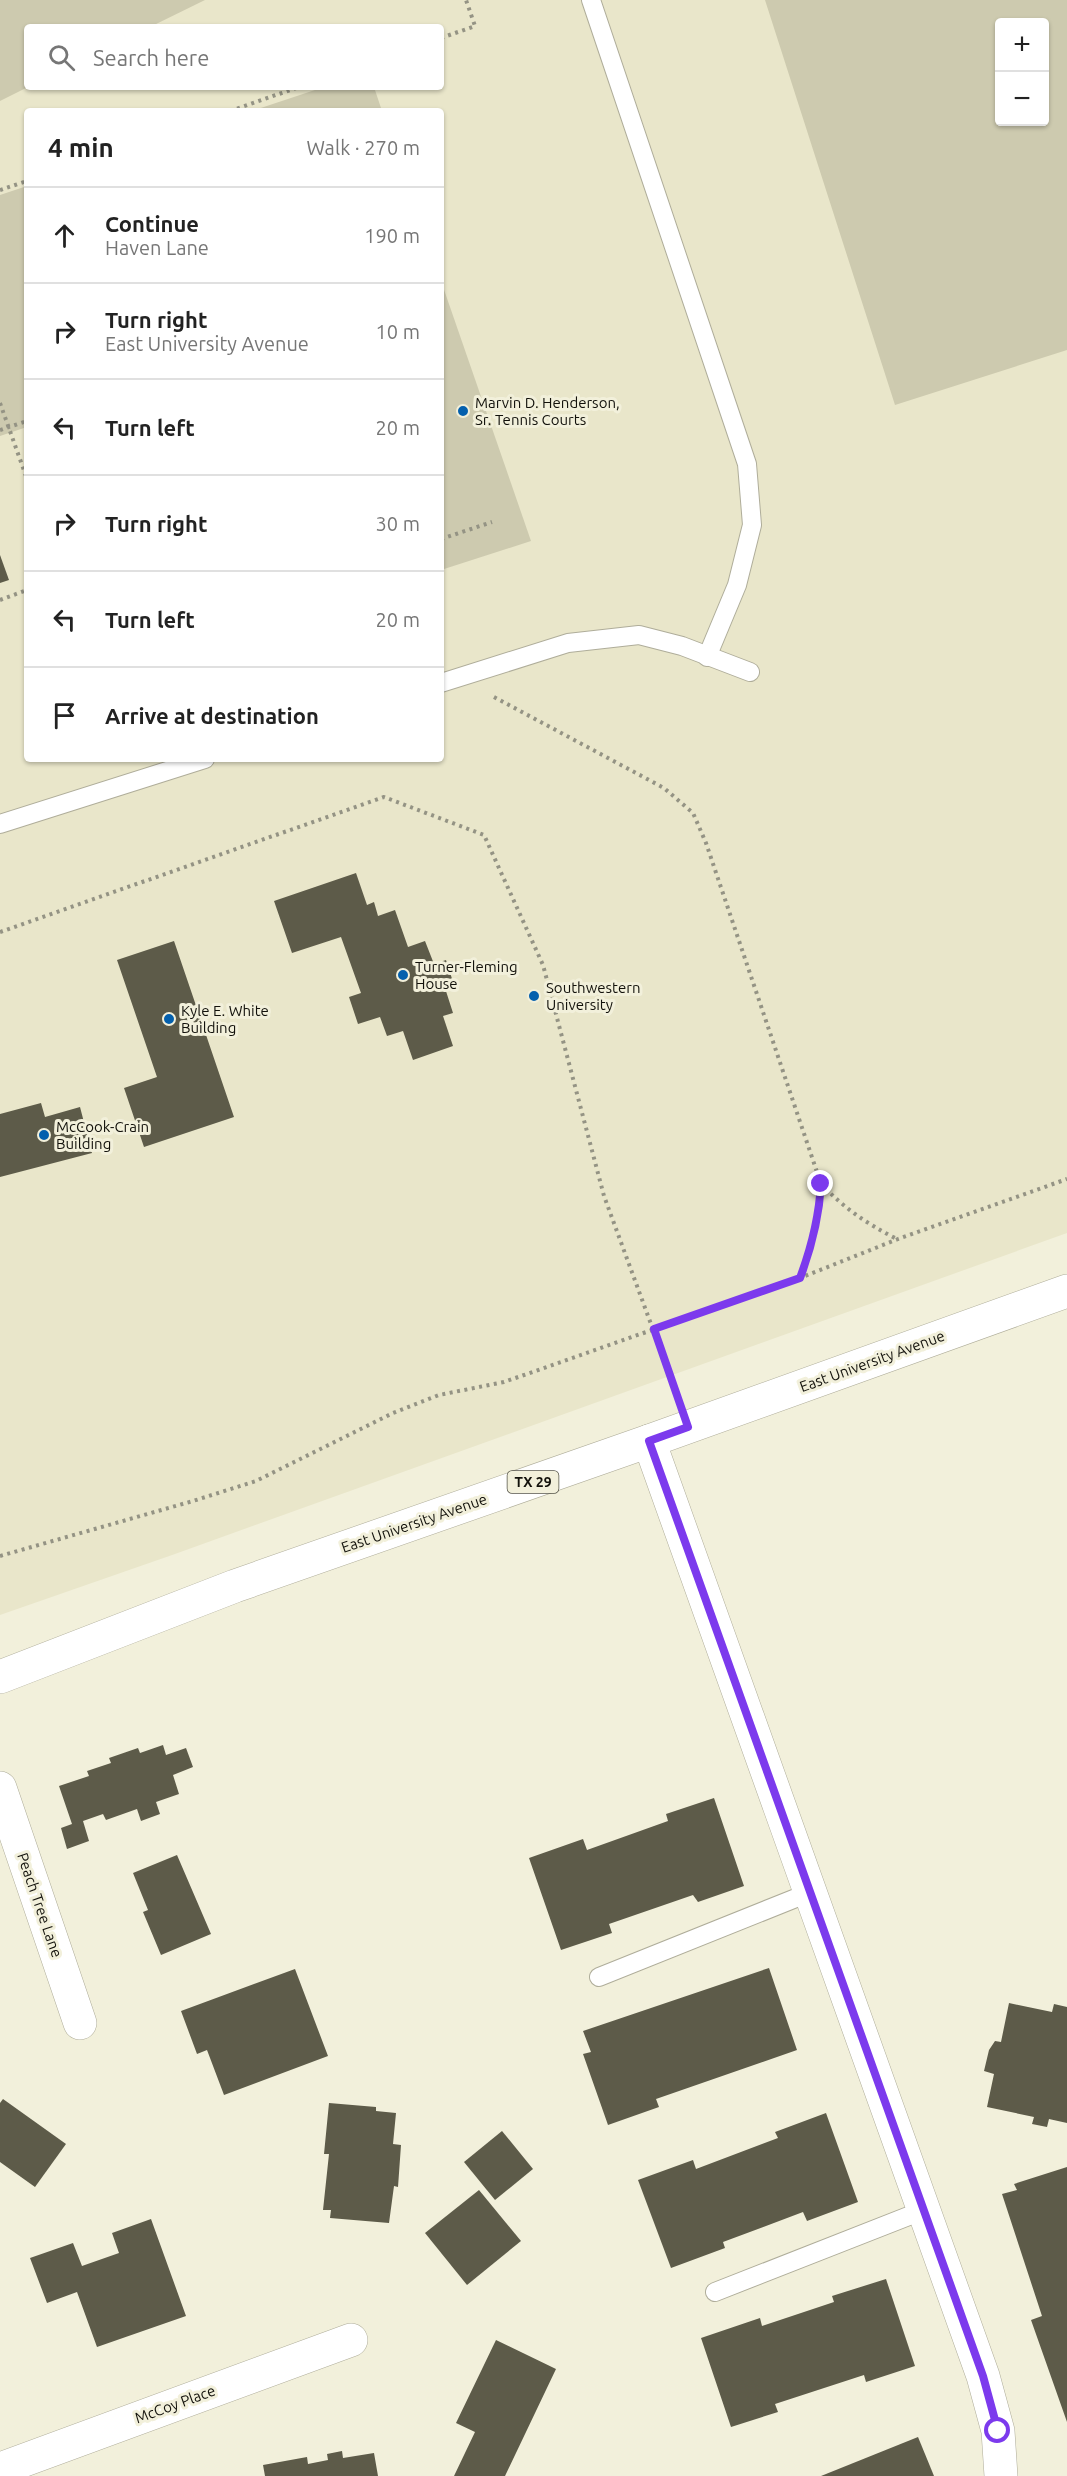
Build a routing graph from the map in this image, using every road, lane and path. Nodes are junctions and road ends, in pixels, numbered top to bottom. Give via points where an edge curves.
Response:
1 (466, 0) edge
2 (591, 0) edge
3 (444, 37) edge
4 (290, 90) edge
5 (239, 108) edge
6 (24, 182) edge
7 (0, 190) edge
8 (0, 403) edge
9 (24, 422) edge
10 (9, 427) junction
11 (0, 430) edge
12 (24, 470) edge
13 (492, 522) dead end
14 (444, 538) edge
15 (24, 591) edge
16 (0, 600) edge
17 (707, 657) junction
18 (750, 672) dead end
19 (444, 683) edge
20 (487, 693) dead end
21 (196, 762) edge
22 (0, 824) edge
23 (0, 932) edge
24 (1067, 1179) edge
25 (821, 1184) junction
26 (898, 1239) junction
27 (800, 1278) junction
28 (1067, 1291) edge
29 (654, 1329) junction
30 (688, 1427) junction
31 (649, 1441) junction
32 (0, 1556) edge
33 (0, 1677) edge
34 (0, 1788) edge
35 (811, 1892) junction
36 (599, 1977) dead end
37 (80, 2023) dead end
38 (924, 2210) junction
39 (715, 2292) dead end
40 (351, 2340) dead end
41 (0, 2469) edge
42 (1001, 2476) edge

1 - 3 path via 475,26
2 - 17 lane via 747,464 752,525 737,585
4 - 5 path
6 - 7 path
8 - 10 path
9 - 10 path
10 - 11 path
10 - 12 path
13 - 14 path
15 - 16 path
17 - 18 lane
17 - 19 lane via 639,635 568,643
20 - 25 path via 664,788 693,813
21 - 22 lane
23 - 29 path via 384,798 484,835 543,965 604,1196
24 - 26 path
25 - 26 path via 871,1226
25 - 27 path via 813,1245
26 - 27 path
27 - 29 path
28 - 30 street, East University Avenue / TX 29
29 - 30 path
29 - 32 path via 504,1382 440,1395 393,1413 256,1481
30 - 31 street, East University Avenue / TX 29
31 - 33 street, East University Avenue / TX 29 via 235,1586
31 - 35 street
34 - 37 street, Peach Tree Lane
35 - 36 lane
35 - 38 street
38 - 39 lane
38 - 42 street via 983,2376 998,2431
40 - 41 street, McCoy Place

